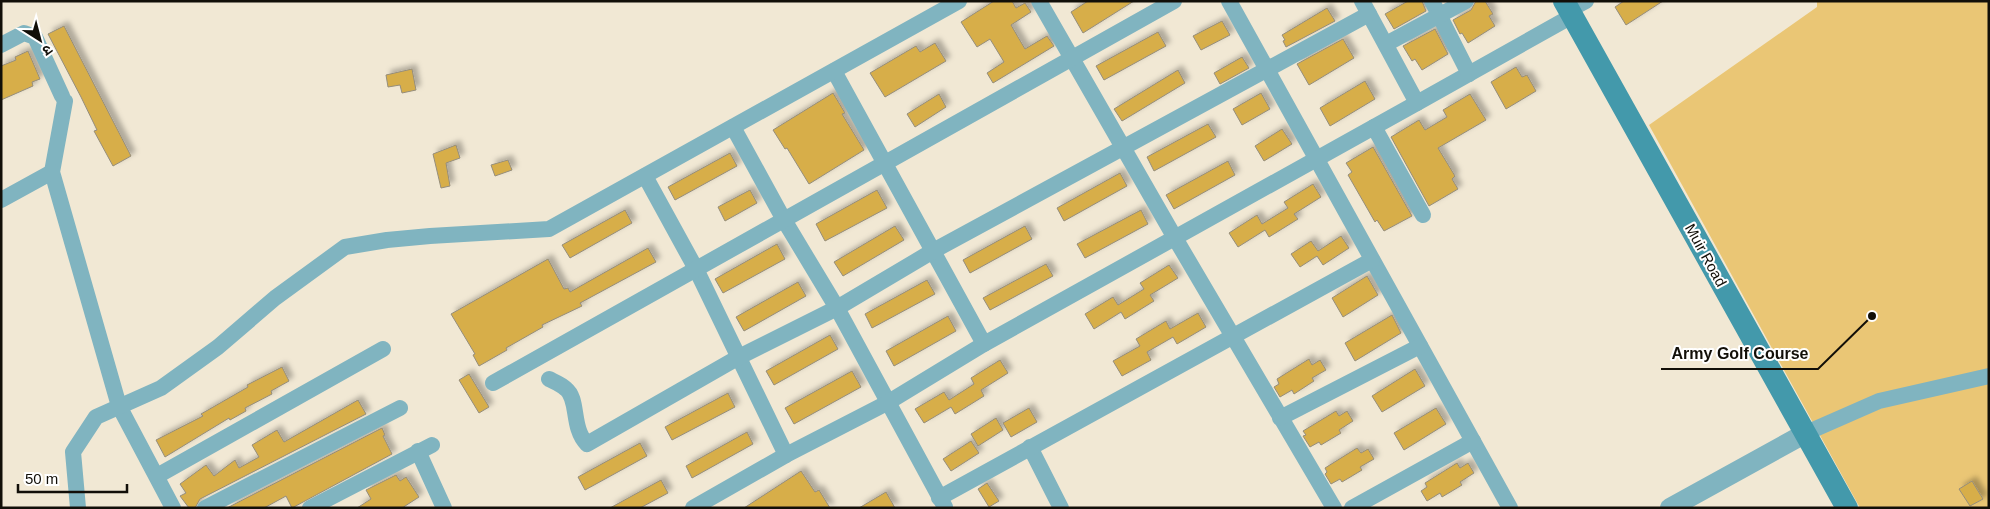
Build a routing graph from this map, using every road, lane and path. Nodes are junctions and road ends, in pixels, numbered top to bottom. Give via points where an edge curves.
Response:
1 (959, 1) edge
2 (1040, 1) edge
3 (1174, 1) edge
4 (1229, 1) edge
5 (1466, 1) edge
6 (1364, 5) edge
7 (1573, 7) edge
8 (1436, 8) edge
9 (1386, 44) junction
10 (1, 45) edge
11 (1071, 59) junction
12 (1267, 70) junction
13 (834, 71) junction
14 (1469, 74) junction
15 (1417, 102) junction
16 (733, 127) junction
17 (1374, 127) junction
18 (1124, 149) junction
19 (1316, 160) junction
20 (883, 164) junction
21 (52, 172) junction
22 (645, 176) junction
23 (1, 200) edge
24 (1423, 215) dead end
25 (784, 220) junction
26 (1174, 238) junction
27 (933, 251) junction
28 (1372, 260) junction
29 (696, 269) junction
30 (837, 308) junction
31 (1232, 337) junction
32 (984, 344) junction
33 (1420, 346) junction
34 (383, 349) dead end
35 (739, 357) junction
36 (1989, 376) edge
37 (548, 379) dead end
38 (493, 383) dead end
39 (887, 403) junction
40 (119, 406) junction
41 (400, 408) dead end
42 (1280, 418) junction
43 (1806, 433) junction
44 (1473, 441) junction
45 (1030, 448) junction
46 (786, 455) junction
47 (157, 476) junction
48 (942, 503) edge
49 (1679, 506) edge
50 (78, 508) edge
51 (174, 508) edge
52 (205, 508) edge
53 (310, 508) edge
54 (444, 508) edge
55 (693, 508) edge
56 (1061, 508) edge
57 (1334, 508) edge
58 (1352, 508) edge
59 (1510, 508) edge
60 (1847, 508) edge

1 - 13 street
2 - 11 street
3 - 11 street
4 - 12 street
5 - 8 street
6 - 9 street
6 - 12 street
7 - 14 street
7 - 43 main road, Muir Road
8 - 9 street
8 - 14 street
9 - 15 street
10 - 21 street via 24,33 35,37 64,98
11 - 18 street
11 - 20 street
12 - 18 street
12 - 19 street
13 - 16 street
13 - 20 street
14 - 15 street
15 - 17 street
16 - 22 street
16 - 25 street
17 - 19 street
17 - 24 street
18 - 26 street
18 - 27 street
19 - 26 street
19 - 28 street
20 - 25 street
20 - 27 street
21 - 23 street
21 - 40 street
22 - 29 street
22 - 40 street via 549,229 430,236 345,247 161,388
25 - 29 street
25 - 30 street
26 - 31 street
26 - 32 street
27 - 30 street
27 - 32 street
28 - 31 street
28 - 33 street
29 - 35 street
29 - 38 street
30 - 35 street
30 - 39 street
31 - 42 street
31 - 45 street
32 - 39 street
33 - 42 street
33 - 44 street
34 - 47 street
35 - 37 street via 587,444 577,426 571,394
35 - 46 street
36 - 43 street via 1879,401
39 - 46 street
39 - 48 street
40 - 47 street
40 - 50 street via 96,417 73,452
41 - 52 street
42 - 57 street
43 - 49 street
43 - 60 main road, Muir Road
44 - 58 street
44 - 59 street
45 - 48 street
45 - 56 street
46 - 55 street
47 - 51 street
53 - 54 street via 425,448

